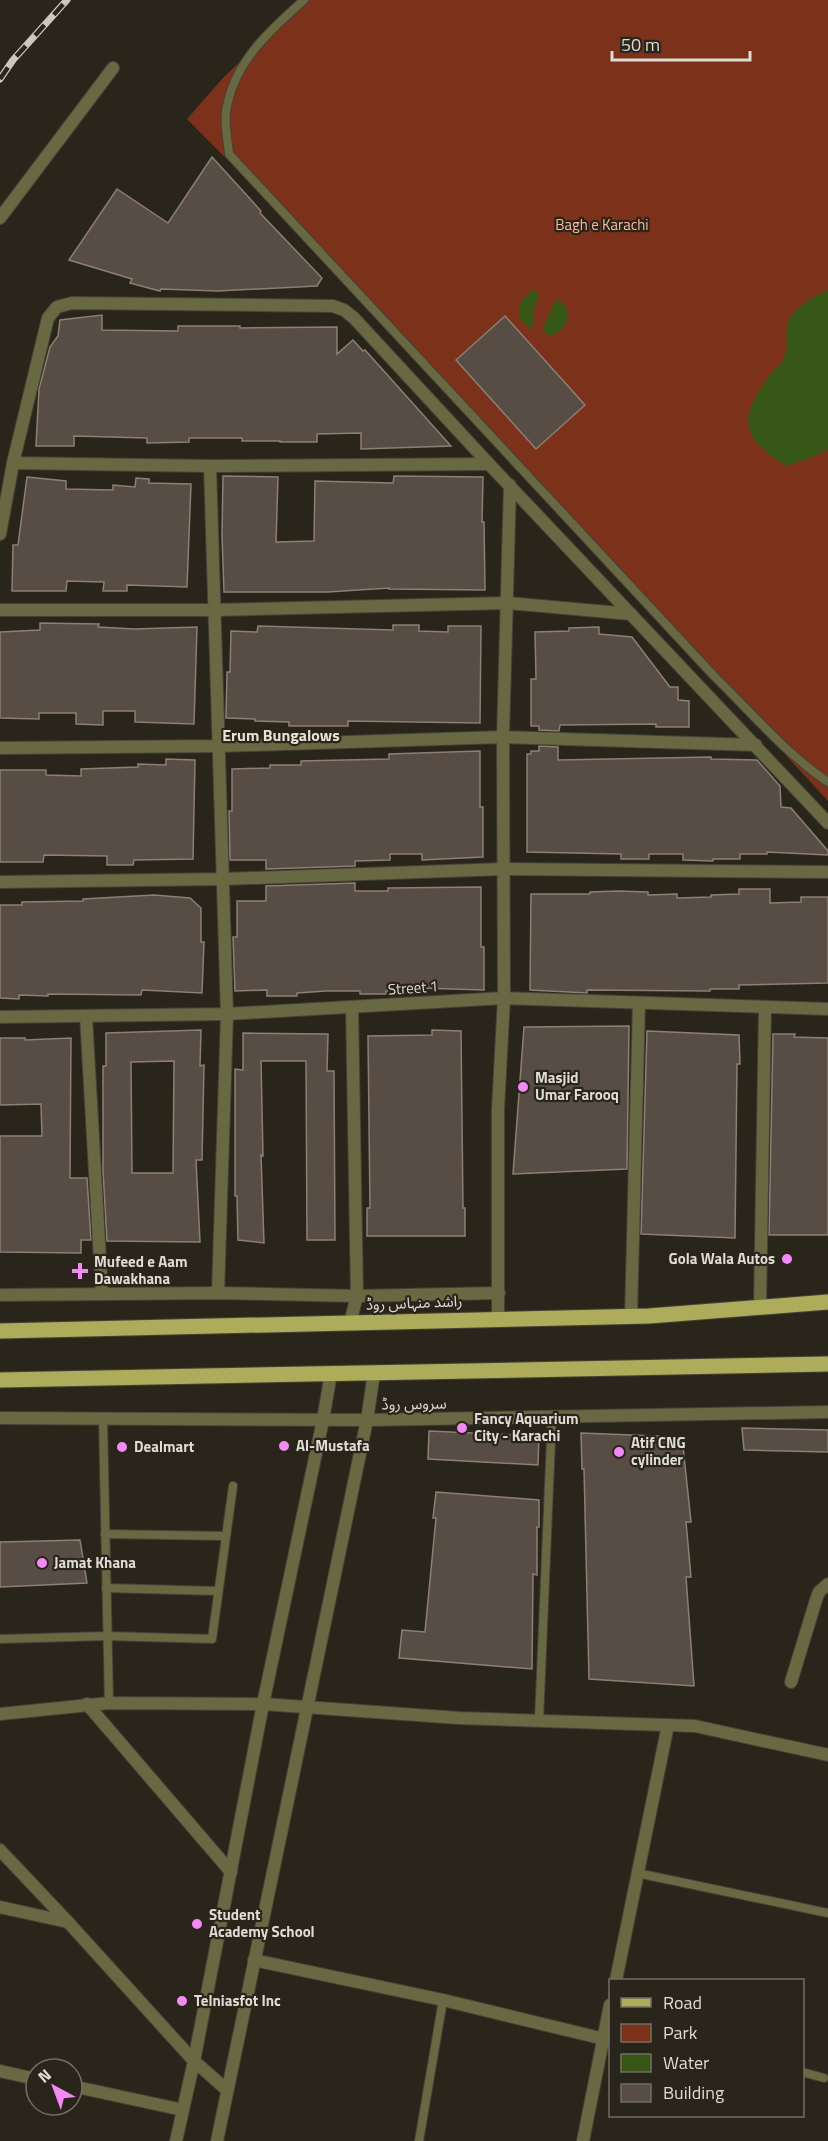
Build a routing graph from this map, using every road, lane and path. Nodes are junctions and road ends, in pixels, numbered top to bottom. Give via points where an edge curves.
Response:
1 (303, 0) edge
2 (113, 68) dead end
3 (0, 218) edge
4 (13, 463) junction
5 (489, 464) junction
6 (210, 466) junction
7 (510, 485) junction
8 (0, 534) edge
9 (507, 603) junction
10 (0, 610) edge
11 (215, 610) junction
12 (632, 614) junction
13 (502, 737) junction
14 (756, 745) junction
15 (220, 746) junction
16 (0, 748) edge
17 (828, 782) edge
18 (828, 823) edge
19 (504, 869) junction
20 (828, 873) edge
21 (224, 879) junction
22 (0, 882) edge
23 (504, 998) junction
24 (639, 1003) junction
25 (352, 1007) junction
26 (765, 1007) junction
27 (828, 1009) edge
28 (227, 1014) junction
29 (86, 1016) junction
30 (0, 1017) edge
31 (218, 1293) junction
32 (498, 1293) junction
33 (102, 1294) junction
34 (0, 1296) edge
35 (357, 1296) junction
36 (828, 1302) edge
37 (760, 1307) junction
38 (631, 1316) junction
39 (498, 1318) junction
40 (350, 1323) junction
41 (0, 1331) edge
42 (828, 1364) edge
43 (331, 1373) junction
44 (374, 1373) junction
45 (0, 1380) edge
46 (828, 1412) edge
47 (552, 1416) junction
48 (0, 1418) edge
49 (104, 1419) junction
50 (323, 1420) junction
51 (367, 1420) junction
52 (233, 1486) dead end
53 (105, 1534) junction
54 (226, 1536) junction
55 (828, 1584) edge
56 (106, 1588) junction
57 (218, 1591) junction
58 (107, 1636) junction
59 (0, 1639) edge
60 (791, 1682) dead end
61 (109, 1703) junction
62 (87, 1704) junction
63 (263, 1704) junction
64 (306, 1707) junction
65 (0, 1714) edge
66 (539, 1720) junction
67 (668, 1725) junction
68 (828, 1755) edge
69 (0, 1850) edge
70 (231, 1872) junction
71 (638, 1873) junction
72 (0, 1907) edge
73 (828, 1913) edge
74 (68, 1922) junction
75 (254, 1960) junction
76 (616, 1979) edge
77 (443, 2000) junction
78 (608, 2025) edge
79 (604, 2039) junction
80 (194, 2061) junction
81 (0, 2071) edge
82 (804, 2073) edge
83 (24, 2076) edge
84 (824, 2078) dead end
85 (84, 2089) edge
86 (227, 2091) junction
87 (183, 2110) junction
88 (176, 2141) edge
89 (217, 2141) edge
90 (418, 2141) edge
91 (583, 2141) edge

1 - 17 lane via 242,64 226,113 229,154 714,676 774,737
2 - 3 street
4 - 5 street via 48,318 57,307 72,303 333,306 344,310
4 - 6 street
4 - 8 street
5 - 6 street
5 - 7 street
6 - 11 street
7 - 9 street
7 - 12 street
9 - 11 street
9 - 12 street
9 - 13 street
10 - 11 street
11 - 15 street
12 - 14 street
13 - 14 street
13 - 15 street
13 - 19 street
14 - 18 street
15 - 16 street
15 - 21 street
19 - 20 street
19 - 21 street
19 - 23 street
21 - 22 street
21 - 28 street
23 - 24 street, Street 1
23 - 25 street, Street 1
23 - 32 street via 498,1108
24 - 26 street, Street 1
24 - 38 street
25 - 28 street, Street 1
25 - 35 street
26 - 27 street, Street 1
26 - 37 street
28 - 29 street, Street 1
28 - 31 street
29 - 30 street, Street 1
29 - 33 street
31 - 33 street
31 - 35 street
32 - 35 street
32 - 39 street
33 - 34 street
35 - 40 street
36 - 37 main road, راشد منہاس روڈ
37 - 38 main road, راشد منہاس روڈ
38 - 39 main road, راشد منہاس روڈ
39 - 40 main road, راشد منہاس روڈ
40 - 41 main road, راشد منہاس روڈ
42 - 44 main road
43 - 44 main road
43 - 45 main road
43 - 50 street
44 - 51 street
46 - 47 street, سروس روڈ
47 - 51 street, سروس روڈ
47 - 66 lane
48 - 49 street, سروس روڈ
49 - 50 street, سروس روڈ
49 - 53 lane
50 - 51 street, سروس روڈ
50 - 63 street
51 - 64 street
52 - 54 lane
53 - 54 lane
53 - 56 lane
54 - 57 lane
55 - 60 street via 819,1592
56 - 57 lane
56 - 58 lane
57 - 58 lane via 212,1639
58 - 59 lane
58 - 61 lane
61 - 62 street
61 - 63 street
62 - 65 street
62 - 70 street
63 - 64 street
63 - 70 street
64 - 66 street
64 - 75 street
66 - 67 street
67 - 68 street via 694,1726
67 - 71 street
69 - 74 street
70 - 80 street
71 - 73 lane
71 - 76 street
72 - 74 street
74 - 80 street
75 - 77 street
75 - 86 street
77 - 79 street
77 - 90 lane
78 - 79 street
79 - 91 street
80 - 86 street
80 - 87 street
81 - 83 street
82 - 84 lane
85 - 87 street
86 - 89 street
87 - 88 street

